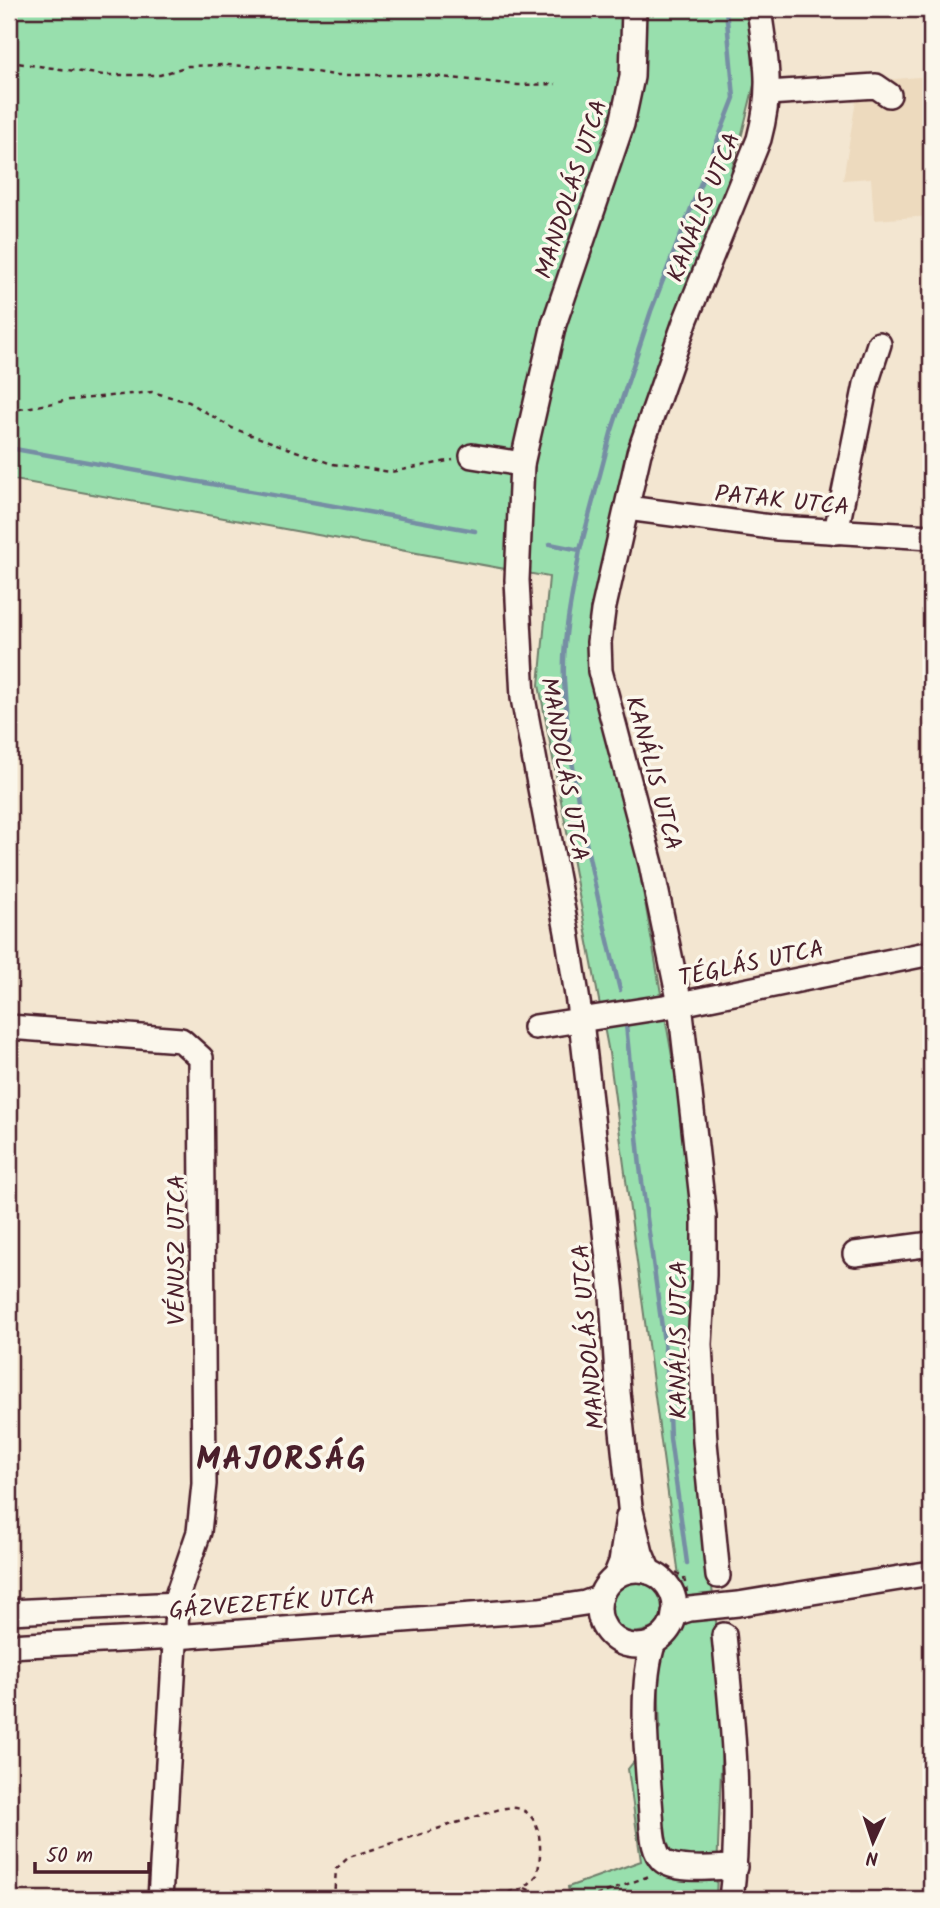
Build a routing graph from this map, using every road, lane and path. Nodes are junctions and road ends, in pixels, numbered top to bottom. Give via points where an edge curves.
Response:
1 (634, 9) edge
2 (759, 9) edge
3 (9, 62) edge
4 (556, 83) dead end
5 (768, 93) junction
6 (889, 95) dead end
7 (879, 344) dead end
8 (9, 411) edge
9 (472, 456) joint
10 (522, 464) junction
11 (627, 508) junction
12 (836, 532) junction
13 (931, 537) edge
14 (931, 953) edge
15 (680, 1004) junction
16 (581, 1021) junction
17 (9, 1027) edge
18 (535, 1027) dead end
19 (931, 1244) edge
20 (856, 1254) dead end
21 (630, 1507) junction
22 (649, 1572) junction
23 (931, 1573) edge
24 (718, 1576) dead end
25 (615, 1577) junction
26 (668, 1586) junction
27 (601, 1597) junction
28 (178, 1604) junction
29 (738, 1604) junction
30 (540, 1610) junction
31 (9, 1612) edge
32 (674, 1614) junction
33 (602, 1622) junction
34 (724, 1635) dead end
35 (175, 1637) junction
36 (654, 1642) junction
37 (624, 1643) junction
38 (9, 1646) edge
39 (645, 1692) junction
40 (664, 1862) junction
41 (735, 1867) junction
42 (525, 1888) junction
43 (160, 1899) edge
44 (334, 1899) edge
45 (482, 1899) edge
46 (547, 1899) edge
47 (587, 1899) edge
48 (731, 1899) edge

1 - 10 street, MANDOLÁS UTCA via 632,77 622,124 554,324
2 - 5 street, KANÁLIS UTCA
3 - 4 path via 104,75 160,75 188,66 224,65 334,75 423,75 518,85
5 - 6 street via 876,86
5 - 11 street, KANÁLIS UTCA via 759,139 639,453
7 - 12 street via 866,384
8 - 9 path via 152,393 189,402 232,428 332,464 391,472
9 - 10 street
10 - 16 street, MANDOLÁS UTCA via 517,580 523,698
11 - 12 street, PATAK UTCA
11 - 15 street, KANÁLIS UTCA via 603,611 600,671 651,864
12 - 13 street, PATAK UTCA
14 - 15 street, TÉGLÁS UTCA
15 - 16 street, TÉGLÁS UTCA
15 - 24 street, KANÁLIS UTCA via 704,1217 700,1344
16 - 18 street, TÉGLÁS UTCA
16 - 21 street, MANDOLÁS UTCA
17 - 28 street, VÉNUSZ UTCA via 181,1040 201,1058 204,1485 199,1532
19 - 20 street
21 - 22 street, MANDOLÁS UTCA
21 - 25 street, MANDOLÁS UTCA
22 - 25 street via 632,1570
22 - 26 street
23 - 29 street
25 - 27 street
26 - 29 street via 689,1597
26 - 32 street
27 - 30 street, GÁZVEZETÉK UTCA
27 - 33 street
28 - 31 street
28 - 35 street, VÉNUSZ UTCA
29 - 32 street
30 - 33 street, GÁZVEZETÉK UTCA
30 - 35 street, GÁZVEZETÉK UTCA
32 - 36 street via 671,1625
33 - 37 street
34 - 41 street via 737,1778
35 - 38 street, GÁZVEZETÉK UTCA
35 - 43 street, VÉNUSZ UTCA
36 - 37 street
36 - 39 street
37 - 39 street
39 - 40 street via 654,1846
40 - 41 street via 677,1867
40 - 47 path via 651,1876
41 - 48 street
42 - 44 path via 537,1875 541,1835 524,1811 509,1807 349,1857 336,1869
42 - 45 path
42 - 46 path

